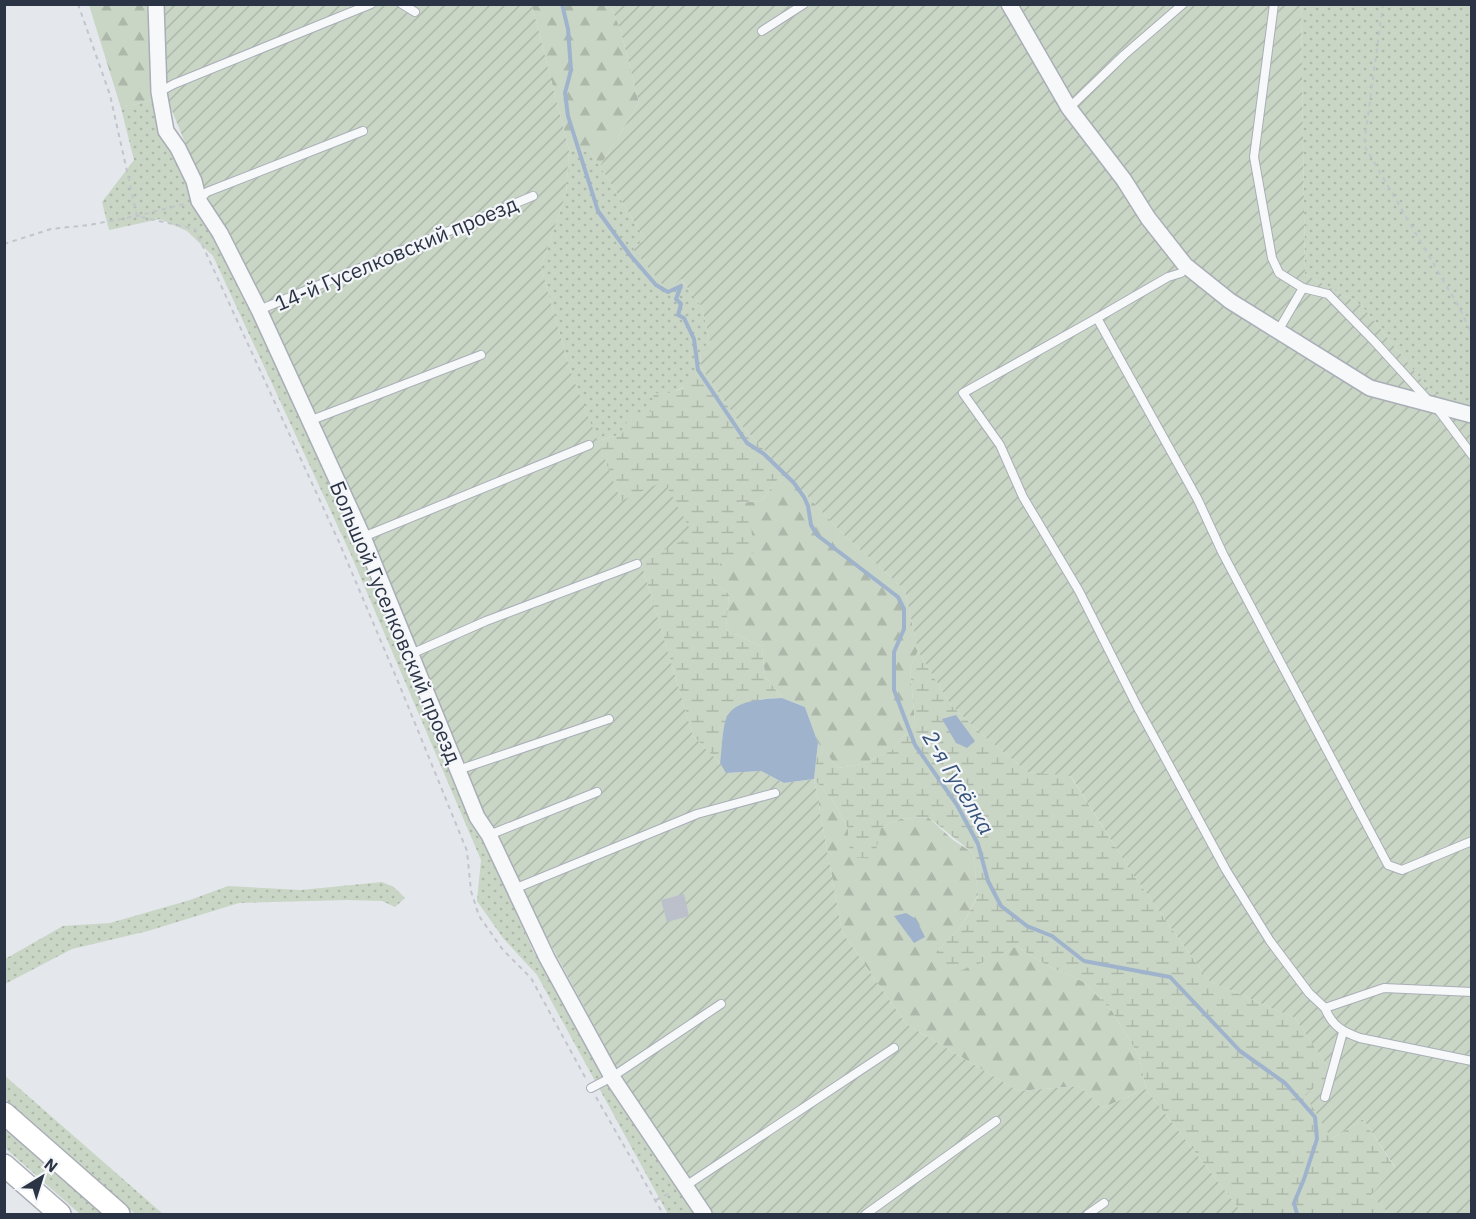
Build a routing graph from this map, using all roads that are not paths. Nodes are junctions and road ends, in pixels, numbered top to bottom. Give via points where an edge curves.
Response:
1 (156, 4) edge
2 (370, 4) edge
3 (402, 4) edge
4 (804, 4) edge
5 (1009, 4) edge
6 (1183, 4) edge
7 (1274, 4) edge
8 (415, 12) dead end
9 (762, 31) dead end
10 (159, 92) junction
11 (1069, 108) junction
12 (363, 131) dead end
13 (533, 196) dead end
14 (199, 201) junction
15 (1181, 273) dead end
16 (1303, 288) junction
17 (259, 310) junction
18 (1097, 318) junction
19 (1278, 331) junction
20 (481, 355) dead end
21 (1436, 406) junction
22 (1472, 415) edge
23 (309, 421) junction
24 (589, 445) dead end
25 (1472, 456) edge
26 (363, 537) junction
27 (637, 564) dead end
28 (411, 654) junction
29 (609, 719) dead end
30 (458, 770) junction
31 (597, 792) dead end
32 (775, 793) dead end
33 (489, 835) junction
34 (1472, 841) edge
35 (514, 889) junction
36 (1472, 992) edge
37 (721, 1004) dead end
38 (1325, 1008) junction
39 (1343, 1032) junction
40 (894, 1048) dead end
41 (1472, 1061) edge
42 (612, 1077) junction
43 (591, 1088) road end
44 (1325, 1097) dead end
45 (4, 1113) edge
46 (996, 1120) dead end
47 (4, 1165) edge
48 (684, 1187) junction
49 (1104, 1203) dead end
50 (60, 1215) edge
51 (119, 1215) edge
52 (704, 1215) edge
53 (866, 1215) edge
54 (1088, 1215) edge

1 - 10 street, Большой Гуселковский проезд
2 - 10 lane
3 - 8 lane
4 - 9 lane
5 - 11 street
6 - 11 lane
7 - 16 lane via 1254,157 1272,258 1279,273
10 - 14 street, Большой Гуселковский проезд via 166,131 194,181
11 - 19 street via 1185,265
12 - 14 lane via 207,192
13 - 17 lane, 14-й Гуселковский проезд
14 - 17 street, Большой Гуселковский проезд
15 - 18 lane
16 - 19 lane
16 - 21 lane via 1328,294
17 - 23 street, Большой Гуселковский проезд
18 - 34 lane via 1198,500 1388,866 1402,870
18 - 38 lane via 963,393 1000,445 1023,497 1079,591 1226,870 1270,941
19 - 21 street via 1370,388
20 - 23 lane
21 - 22 street
21 - 25 lane
23 - 26 street, Большой Гуселковский проезд
24 - 26 lane
26 - 28 street, Большой Гуселковский проезд
27 - 28 lane
28 - 30 street, Большой Гуселковский проезд
29 - 30 lane
30 - 33 street, Большой Гуселковский проезд via 477,817
31 - 33 lane
32 - 35 lane via 697,814
33 - 35 street, Большой Гуселковский проезд
35 - 42 street, Большой Гуселковский проезд
36 - 38 lane via 1384,988
37 - 42 lane
38 - 39 lane
39 - 41 lane
39 - 44 lane
40 - 48 lane
42 - 43 lane
42 - 48 street, Большой Гуселковский проезд
45 - 51 main road
46 - 53 lane
47 - 50 main road
48 - 52 street, Большой Гуселковский проезд
49 - 54 lane

